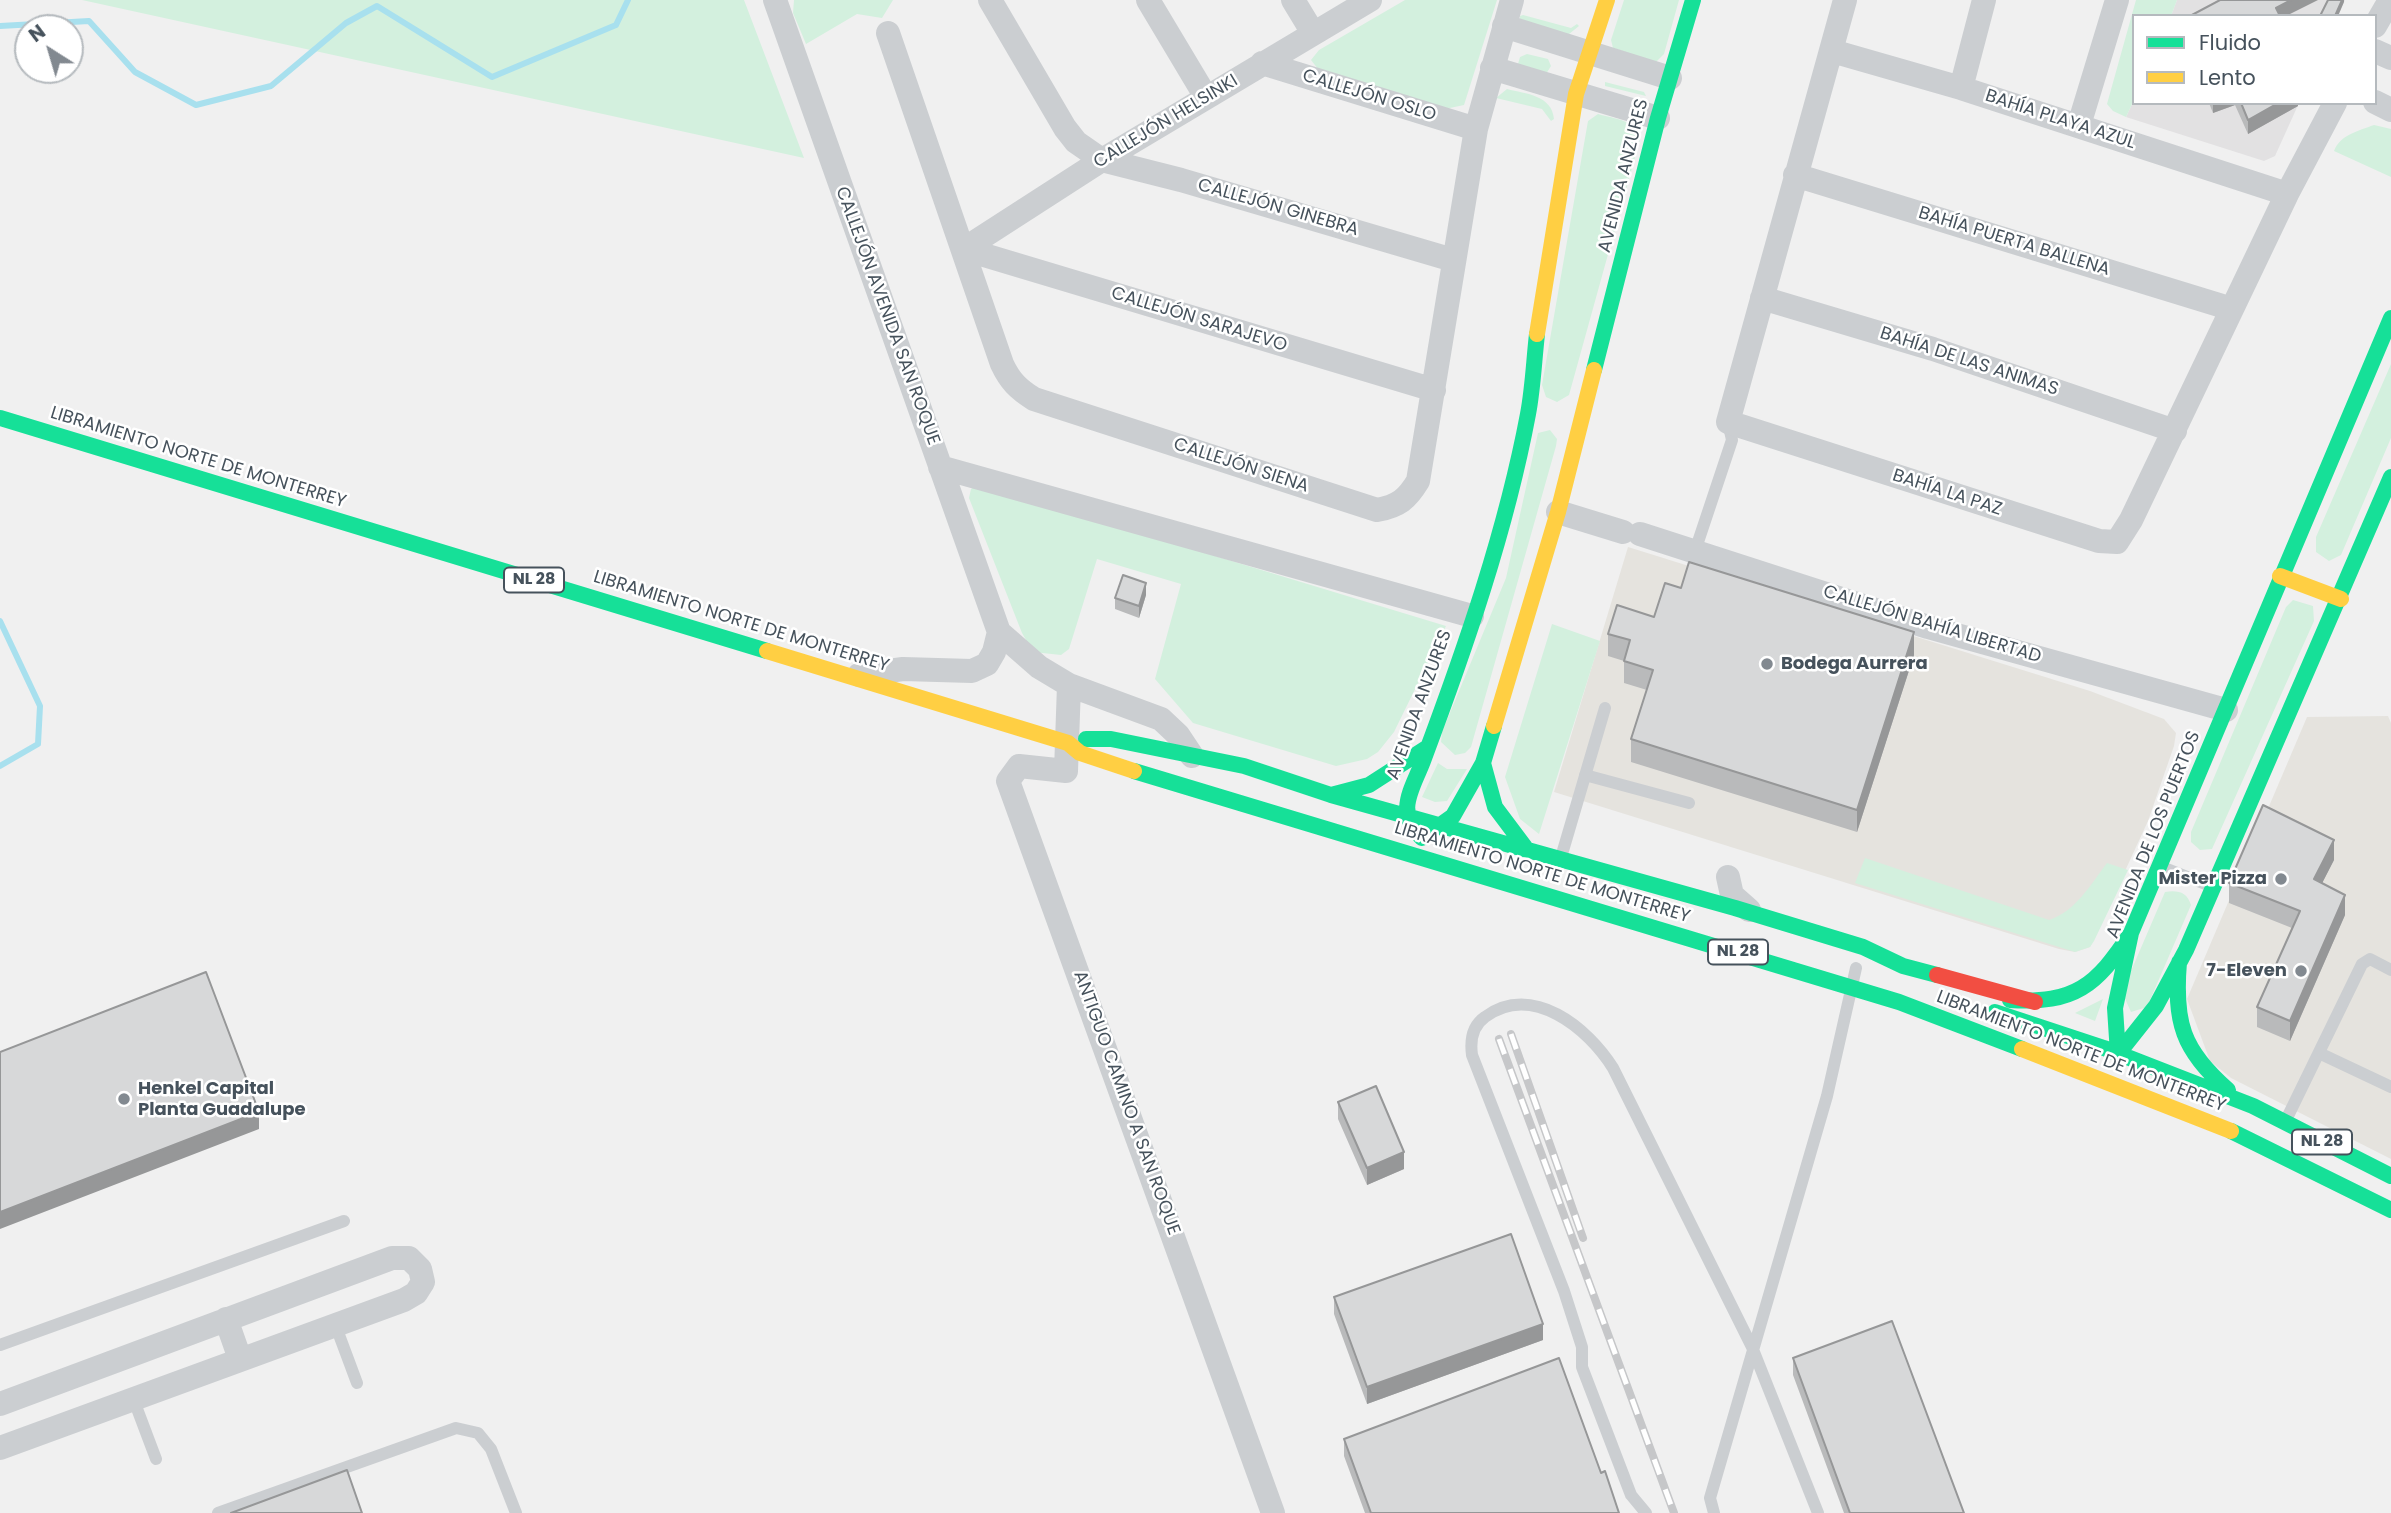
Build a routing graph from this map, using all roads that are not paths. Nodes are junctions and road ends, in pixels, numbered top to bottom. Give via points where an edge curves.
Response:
1 (775, 0) edge
2 (990, 0) edge
3 (1148, 0) edge
4 (1293, 0) edge
5 (1370, 0) edge
6 (1512, 0) edge
7 (1607, 0) edge
8 (1693, 0) edge
9 (1845, 0) edge
10 (1984, 0) edge
11 (2117, 0) edge
12 (2390, 0) edge
13 (2377, 23) edge
14 (1504, 26) junction
15 (888, 33) dead end
16 (1313, 33) junction
17 (1588, 51) junction
18 (1832, 51) junction
19 (1262, 63) junction
20 (1492, 68) junction
21 (1670, 78) junction
22 (1961, 88) junction
23 (1576, 94) junction
24 (1206, 97) junction
25 (2334, 105) edge
26 (1658, 118) junction
27 (2078, 125) junction
28 (1476, 129) junction
29 (1102, 160) junction
30 (1795, 175) junction
31 (2287, 194) junction
32 (964, 249) junction
33 (1453, 260) junction
34 (1762, 298) junction
35 (2232, 309) junction
36 (2391, 318) edge
37 (1434, 390) junction
38 (0, 418) edge
39 (1728, 422) junction
40 (2175, 431) junction
41 (940, 467) junction
42 (2391, 477) edge
43 (1558, 512) junction
44 (1695, 551) junction
45 (2280, 576) junction
46 (2341, 599) junction
47 (1472, 616) junction
48 (999, 632) junction
49 (852, 676) junction
50 (1069, 685) junction
51 (1605, 708) dead end
52 (2226, 710) junction
53 (1075, 741) junction
54 (1429, 747) junction
55 (1192, 756) junction
56 (1446, 759) dead end
57 (1463, 763) dead end
58 (1483, 763) junction
59 (1585, 775) junction
60 (1331, 795) junction
61 (1229, 802) junction
62 (1689, 803) dead end
63 (1407, 815) junction
64 (1443, 824) junction
65 (1423, 838) junction
66 (1449, 846) dead end
67 (1525, 847) junction
68 (1560, 858) junction
69 (2158, 866) junction
70 (2213, 887) junction
71 (1689, 895) joint
72 (1595, 909) junction
73 (1759, 916) joint
74 (1813, 932) junction
75 (2131, 933) junction
76 (2179, 961) junction
77 (1849, 966) joint
78 (2391, 970) edge
79 (1879, 974) junction
80 (1908, 983) junction
81 (1851, 989) junction
82 (1934, 992) dead end
83 (1899, 1002) junction
84 (2036, 1002) junction
85 (1973, 1005) dead end
86 (2319, 1053) junction
87 (2118, 1054) junction
88 (2391, 1087) edge
89 (2253, 1107) junction
90 (2284, 1123) junction
91 (2391, 1176) edge
92 (2337, 1184) junction
93 (2391, 1209) edge
94 (344, 1221) dead end
95 (226, 1319) junction
96 (335, 1324) junction
97 (0, 1345) edge
98 (1752, 1347) junction
99 (240, 1359) junction
100 (357, 1383) dead end
101 (133, 1398) junction
102 (0, 1404) edge
103 (0, 1448) edge
104 (156, 1459) dead end
105 (218, 1513) edge
106 (516, 1513) edge
107 (1273, 1513) edge
108 (1646, 1513) edge
109 (1714, 1513) edge
110 (1818, 1513) edge

1 - 41 street, CALLEJÓN AVENIDA SAN ROQUE
2 - 29 street via 1065,128
3 - 24 street
4 - 16 street
5 - 16 street, CALLEJÓN HELSINKI
6 - 14 street, CALLEJÓN SIENA
7 - 17 main road, AVENIDA ANZURES
8 - 21 main road, AVENIDA ANZURES
9 - 18 street
10 - 22 street
11 - 27 street
12 - 13 street
14 - 17 street
14 - 20 street, CALLEJÓN SIENA
15 - 32 street, CALLEJÓN SIENA
16 - 19 street, CALLEJÓN HELSINKI
17 - 21 street
17 - 23 main road, AVENIDA ANZURES
18 - 22 street, BAHÍA PLAYA AZUL
18 - 30 street
19 - 24 street, CALLEJÓN HELSINKI
19 - 28 street, CALLEJÓN OSLO
20 - 23 street
20 - 28 street, CALLEJÓN SIENA
21 - 26 main road, AVENIDA ANZURES
22 - 27 street, BAHÍA PLAYA AZUL
23 - 26 street
23 - 47 main road, AVENIDA ANZURES via 1540,309 1534,415
24 - 29 street, CALLEJÓN HELSINKI
25 - 31 street, BAHÍA LA PAZ
26 - 43 main road, AVENIDA ANZURES via 1575,424
27 - 31 street, BAHÍA PLAYA AZUL
28 - 33 street, CALLEJÓN SIENA
29 - 32 street, CALLEJÓN HELSINKI
29 - 33 street, CALLEJÓN GINEBRA
30 - 34 street
30 - 35 street, BAHÍA PUERTA BALLENA
31 - 35 street, BAHÍA LA PAZ
32 - 37 street, CALLEJÓN SARAJEVO
32 - 37 street, CALLEJÓN SIENA via 1002,364 1019,390 1034,399 1377,510 1395,507 1418,481
33 - 37 street, CALLEJÓN SIENA
34 - 39 street
34 - 40 street, BAHÍA DE LAS ANIMAS via 1933,349
35 - 40 street, BAHÍA LA PAZ
36 - 45 main road, AVENIDA DE LOS PUERTOS
38 - 49 main road, LIBRAMIENTO NORTE DE MONTERREY / NL 28
39 - 40 street, BAHÍA LA PAZ via 2109,543 2117,542 2132,520
39 - 44 lane via 1732,440
41 - 47 street
41 - 48 street, CALLEJÓN AVENIDA SAN ROQUE
42 - 46 main road
43 - 44 street, CALLEJÓN BAHÍA LIBERTAD
43 - 58 main road, AVENIDA ANZURES
44 - 52 street, CALLEJÓN BAHÍA LIBERTAD via 1928,627
45 - 46 main road
45 - 52 main road, AVENIDA DE LOS PUERTOS
46 - 70 main road
47 - 54 main road, AVENIDA ANZURES
48 - 49 street via 987,664 972,671 903,669
48 - 50 street via 1039,667
49 - 53 main road, LIBRAMIENTO NORTE DE MONTERREY / NL 28
50 - 53 street
50 - 55 street via 1161,719
51 - 59 lane
52 - 69 main road, AVENIDA DE LOS PUERTOS
53 - 55 main road via 1111,738
53 - 61 main road, LIBRAMIENTO NORTE DE MONTERREY / NL 28 via 1080,753
53 - 65 main road, LIBRAMIENTO NORTE DE MONTERREY / NL 28 via 1239,783
53 - 107 street, ANTIGUO CAMINO A SAN ROQUE via 1066,771 1019,766 1009,781
54 - 56 main road
54 - 60 main road via 1369,785
54 - 63 main road, AVENIDA ANZURES via 1411,787
55 - 60 main road via 1244,766
57 - 58 main road
58 - 64 main road, AVENIDA ANZURES via 1463,802
58 - 67 main road via 1496,807
59 - 62 lane
59 - 68 lane
60 - 63 main road
61 - 65 main road via 1251,799 1410,843
61 - 72 main road, LIBRAMIENTO NORTE DE MONTERREY / NL 28
63 - 64 main road
63 - 65 main road via 1409,825
64 - 65 main road, AVENIDA ANZURES
64 - 67 main road
65 - 66 main road, LIBRAMIENTO NORTE DE MONTERREY / NL 28
65 - 72 main road via 1453,859 1552,890
67 - 68 main road
68 - 71 main road
69 - 70 lane
69 - 75 main road, AVENIDA DE LOS PUERTOS
70 - 76 main road
71 - 73 street via 1716,887 1728,877 1732,895
72 - 81 main road, LIBRAMIENTO NORTE DE MONTERREY / NL 28
73 - 74 main road
74 - 79 main road
74 - 84 main road via 1863,947 1903,966
75 - 84 main road via 2110,966 2084,991
75 - 87 main road, AVENIDA DE LOS PUERTOS via 2115,1001
76 - 87 main road via 2144,1022
76 - 89 main road via 2175,1006 2183,1040 2215,1079
77 - 79 main road, LIBRAMIENTO NORTE DE MONTERREY
77 - 81 lane
78 - 86 lane via 2370,959 2362,964
79 - 80 main road, LIBRAMIENTO NORTE DE MONTERREY
80 - 82 main road, LIBRAMIENTO NORTE DE MONTERREY
80 - 84 main road
81 - 83 main road, LIBRAMIENTO NORTE DE MONTERREY / NL 28
81 - 98 lane via 1827,1096
83 - 87 main road via 2090,1056
83 - 92 main road, LIBRAMIENTO NORTE DE MONTERREY / NL 28 via 2210,1120
85 - 87 main road, LIBRAMIENTO NORTE DE MONTERREY / NL 28
86 - 88 lane
86 - 90 lane
87 - 89 main road, LIBRAMIENTO NORTE DE MONTERREY / NL 28
87 - 92 main road via 2147,1079 2289,1146
89 - 90 main road, LIBRAMIENTO NORTE DE MONTERREY / NL 28
90 - 91 main road, LIBRAMIENTO NORTE DE MONTERREY / NL 28
92 - 93 main road, LIBRAMIENTO NORTE DE MONTERREY / NL 28
94 - 97 lane
95 - 96 street via 392,1258 409,1258 420,1269 423,1282 416,1293
95 - 99 street
95 - 102 street
96 - 99 street
96 - 100 lane
98 - 108 lane via 1614,1068 1593,1038 1528,1003 1503,1005 1480,1021 1472,1034 1472,1055 1564,1291 1587,1380 1631,1495
98 - 109 lane via 1710,1498
98 - 110 lane
99 - 101 street
101 - 103 street
101 - 104 lane
105 - 106 lane via 456,1428 478,1433 491,1449

